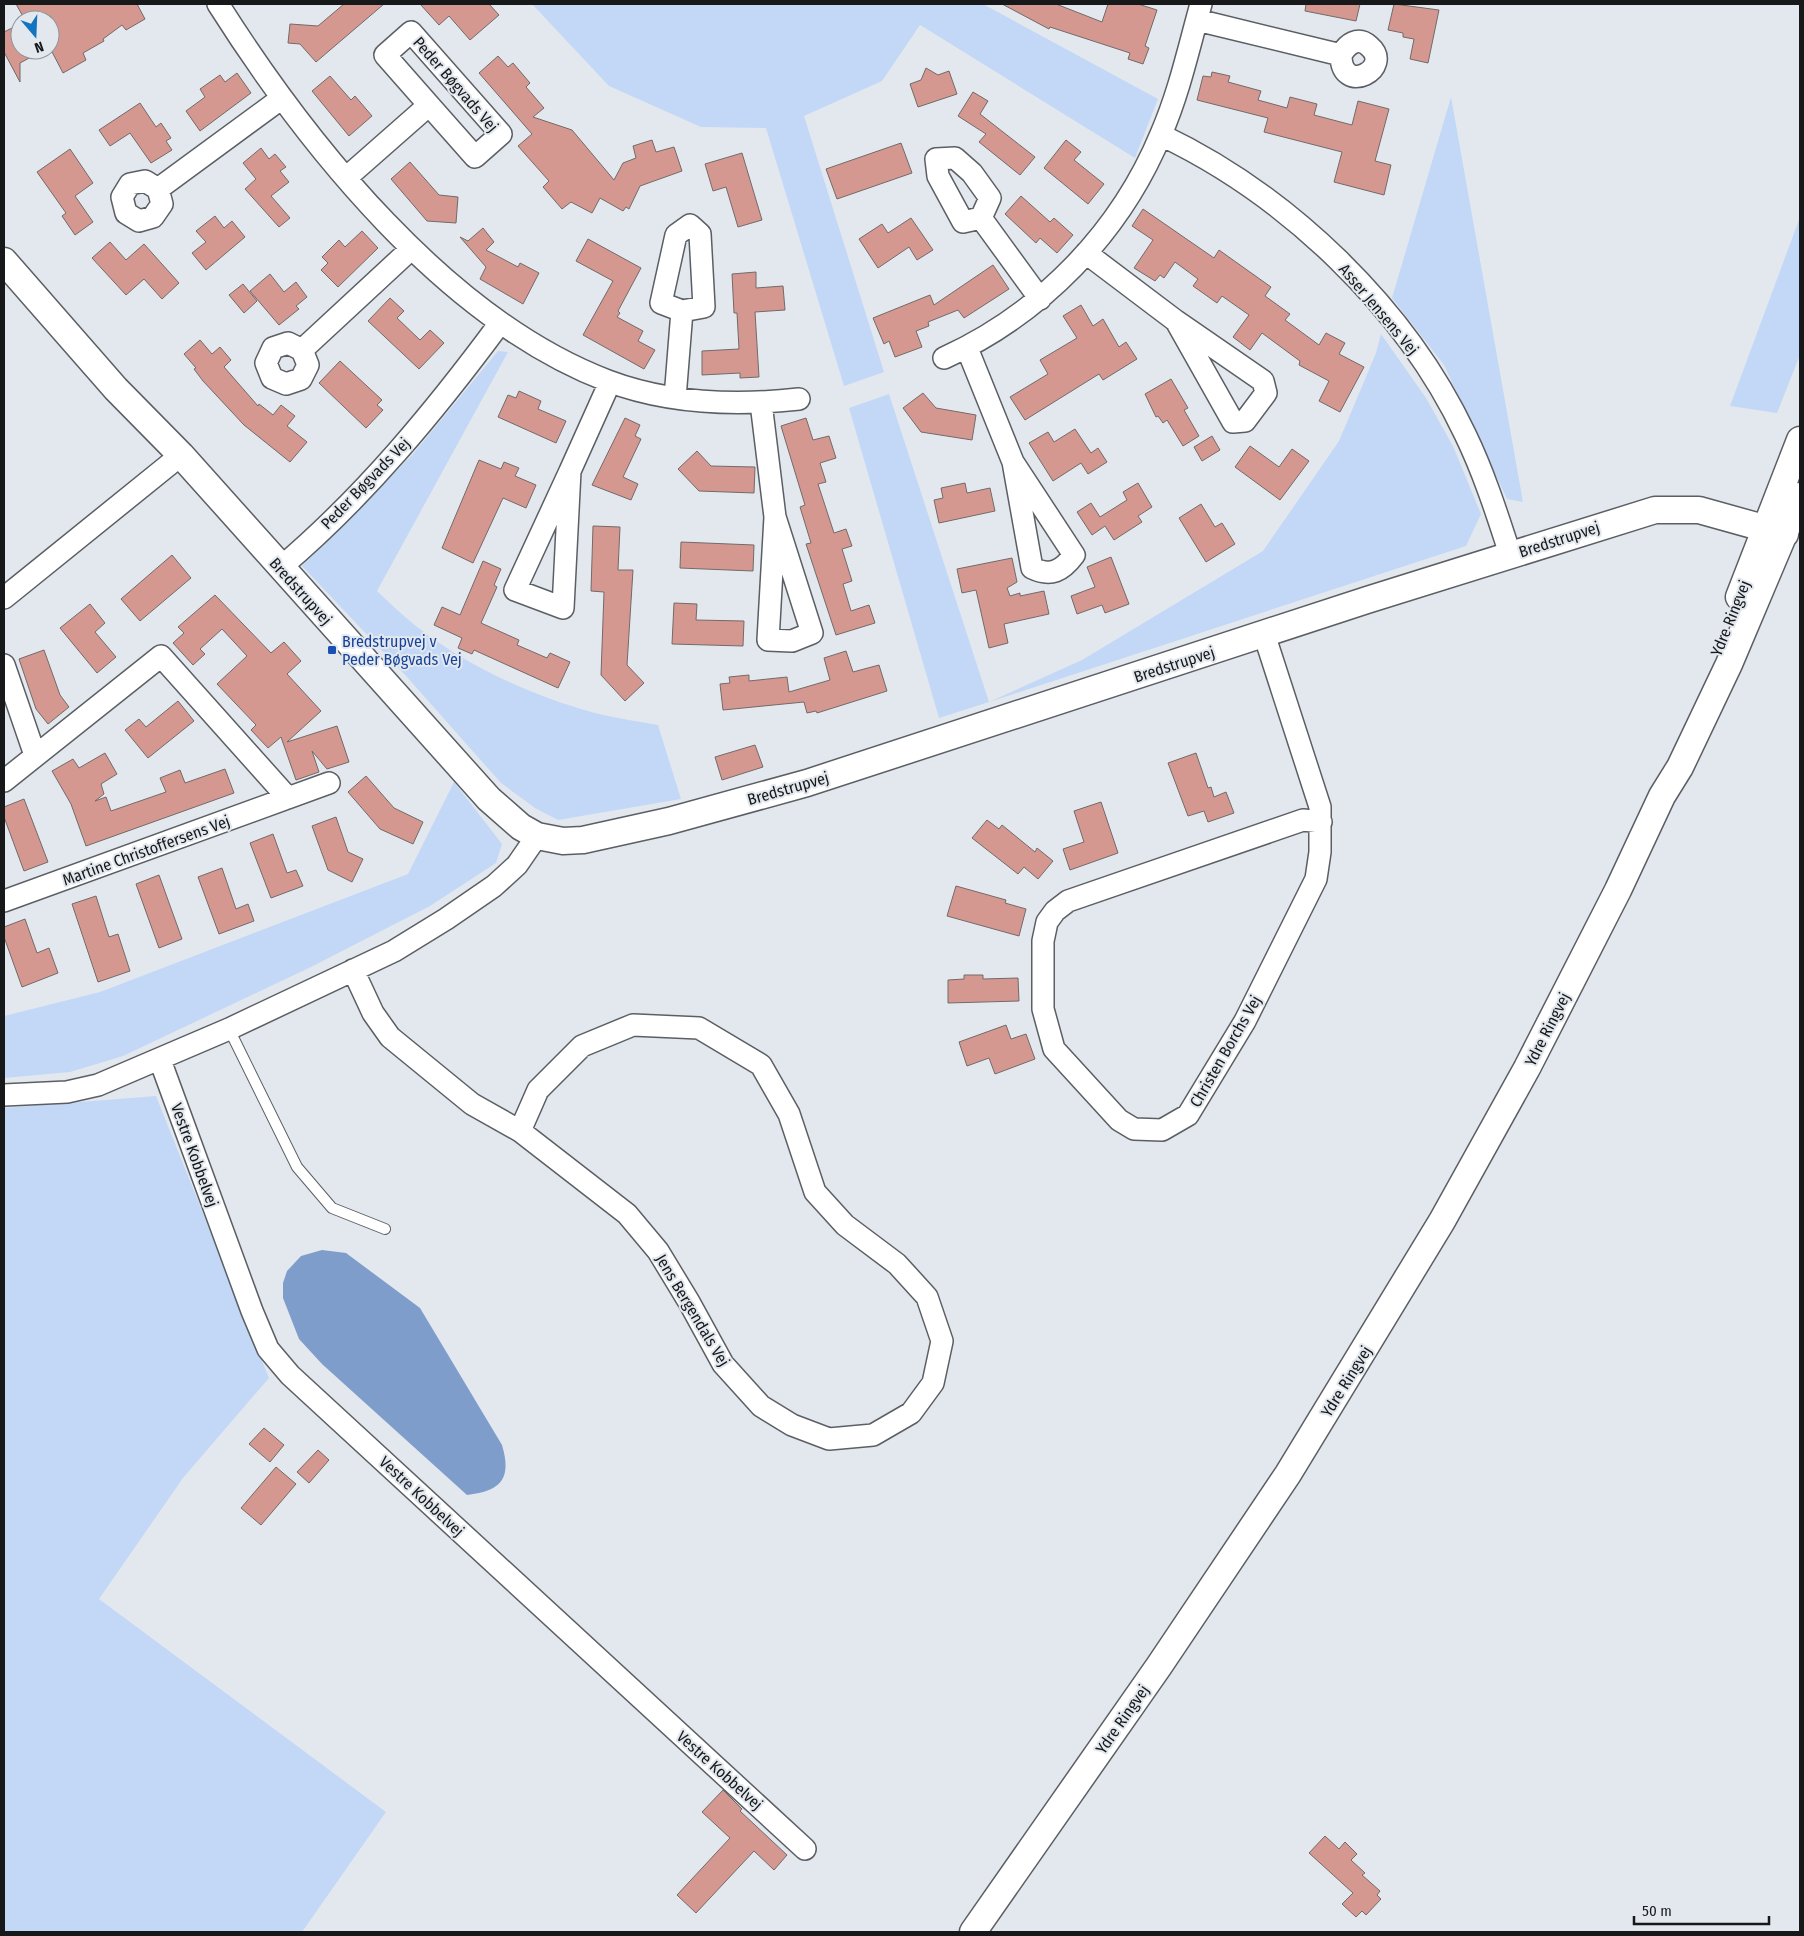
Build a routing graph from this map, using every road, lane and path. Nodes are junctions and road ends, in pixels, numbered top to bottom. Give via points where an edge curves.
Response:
1 (218, 4) edge
2 (1199, 12) edge
3 (1341, 55) dead end
4 (282, 98) junction
5 (429, 105) junction
6 (1161, 135) junction
7 (346, 178) junction
8 (158, 189) dead end
9 (981, 218) dead end
10 (411, 249) junction
11 (1086, 253) junction
12 (4, 262) edge
13 (1040, 299) junction
14 (682, 311) dead end
15 (1176, 321) junction
16 (500, 323) junction
17 (967, 348) junction
18 (302, 350) dead end
19 (944, 358) dead end
20 (610, 382) junction
21 (675, 398) junction
22 (798, 399) dead end
23 (761, 403) junction
24 (1800, 440) edge
25 (180, 454) junction
26 (1013, 462) junction
27 (570, 471) junction
28 (1800, 496) edge
29 (775, 517) junction
30 (1776, 531) junction
31 (1510, 554) junction
32 (280, 568) junction
33 (4, 598) edge
34 (1264, 634) junction
35 (4, 665) edge
36 (35, 756) junction
37 (4, 781) edge
38 (329, 783) dead end
39 (288, 798) junction
40 (1321, 822) junction
41 (536, 836) junction
42 (4, 901) edge
43 (353, 970) junction
44 (229, 1029) junction
45 (160, 1060) junction
46 (4, 1095) edge
47 (520, 1131) junction
48 (385, 1229) dead end
49 (805, 1848) dead end
50 (973, 1932) edge

1 - 4 street
2 - 3 street
2 - 6 street
4 - 7 street
4 - 8 street
5 - 5 street, Peder Bøgvads Vej via 385,55 411,32 501,134 475,157
5 - 7 street, Peder Bøgvads Vej
6 - 11 street via 1131,191
6 - 31 street, Asser Jensens Vej via 1231,174 1280,210 1344,266 1391,318 1443,393 1465,434
7 - 10 street
9 - 13 street
10 - 16 street
10 - 18 street
11 - 13 street
11 - 15 street
12 - 25 street, Bredstrupvej via 116,389
13 - 17 street
14 - 21 street
15 - 15 street via 1263,381 1266,393 1245,421 1233,422
16 - 20 street via 555,358
16 - 32 street, Peder Bøgvads Vej via 451,390 397,452
17 - 19 street
17 - 26 street
20 - 21 street
20 - 27 street
21 - 23 street
22 - 23 street
23 - 29 street
24 - 30 street, Ydre Ringvej
25 - 32 street, Bredstrupvej
25 - 33 street
26 - 26 street via 1032,568 1043,573 1055,571 1066,566 1074,554
27 - 27 street via 569,491 563,608 515,590
28 - 30 street, Ydre Ringvej
29 - 29 street via 812,633 792,641 768,640
30 - 31 street, Bredstrupvej via 1699,510 1655,510
30 - 50 street, Ydre Ringvej via 1618,890 1447,1214 1288,1474
31 - 34 street, Bredstrupvej
32 - 41 street, Bredstrupvej via 489,799
34 - 40 street, Christen Borchs Vej via 1320,808
34 - 41 street, Bredstrupvej via 807,783 669,821 584,840
35 - 36 street
36 - 37 street
36 - 39 street via 161,656
38 - 39 street, Martine Christoffersens Vej
39 - 42 street, Martine Christoffersens Vej
40 - 40 street, Christen Borchs Vej via 1303,820 1068,901 1047,922 1043,941 1043,1009 1049,1036 1061,1059 1118,1120 1134,1129 1162,1130 1188,1115 1245,1021 1316,879
41 - 43 street via 517,865 494,886 394,951
43 - 44 street
43 - 47 street, Jens Bergendals Vej via 373,1013 390,1037 472,1104
44 - 45 street
44 - 48 lane via 297,1167 332,1208
45 - 46 street via 98,1085 67,1092
45 - 49 street, Vestre Kobbelvej via 268,1349 290,1375
47 - 47 street, Jens Bergendals Vej via 628,1214 658,1251 723,1364 761,1406 792,1425 829,1439 873,1435 911,1413 933,1383 942,1340 927,1297 897,1264 845,1226 815,1192 789,1114 761,1064 699,1028 633,1025 582,1046 538,1090

